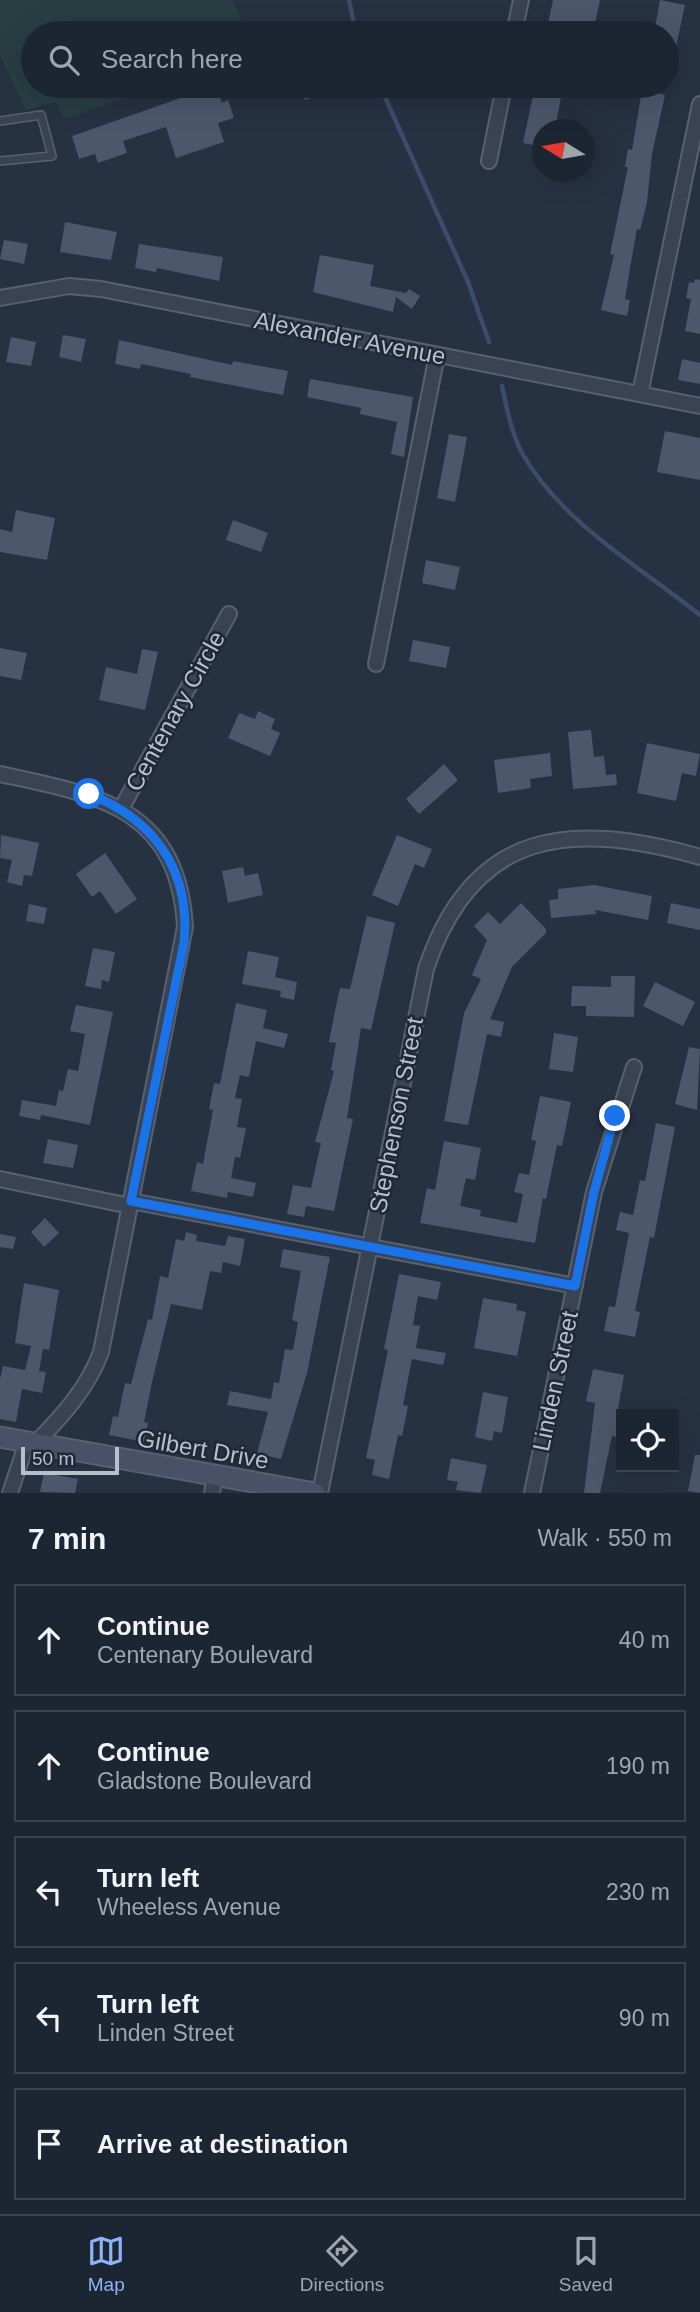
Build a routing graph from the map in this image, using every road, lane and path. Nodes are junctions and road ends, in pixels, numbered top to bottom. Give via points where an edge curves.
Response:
1 (521, 0) edge
2 (517, 21) edge
3 (502, 98) edge
4 (700, 104) edge
5 (0, 121) edge
6 (0, 161) edge
7 (489, 161) dead end
8 (0, 298) edge
9 (437, 355) junction
10 (640, 394) junction
11 (700, 406) edge
12 (229, 614) dead end
13 (376, 664) dead end
14 (0, 774) edge
15 (121, 809) junction
16 (700, 857) edge
17 (634, 1067) dead end
18 (0, 1179) edge
19 (130, 1204) junction
20 (370, 1246) junction
21 (575, 1286) junction
22 (0, 1437) edge
23 (31, 1443) junction
24 (213, 1485) edge
25 (10, 1493) edge
26 (317, 1493) edge
27 (532, 1493) edge

1 - 2 street
3 - 7 street
4 - 10 street
5 - 6 lane via 41,115 52,156
8 - 9 street, Alexander Avenue via 81,286
9 - 10 street, Alexander Avenue
9 - 13 street
10 - 11 street, Alexander Avenue
12 - 15 street, Centenary Circle
14 - 15 street via 89,794
15 - 19 street via 150,833 177,878 186,927
16 - 20 street, Stephenson Street via 597,837 548,841 517,853 473,884 435,941 426,969
17 - 21 street, Linden Street via 600,1167
18 - 19 street
19 - 20 street
19 - 23 street via 94,1371
20 - 21 street
20 - 26 street, Stephenson Street
21 - 27 street, Linden Street
22 - 23 street, Gilbert Drive
23 - 24 street, Gilbert Drive
23 - 25 street
24 - 26 street, Gilbert Drive

